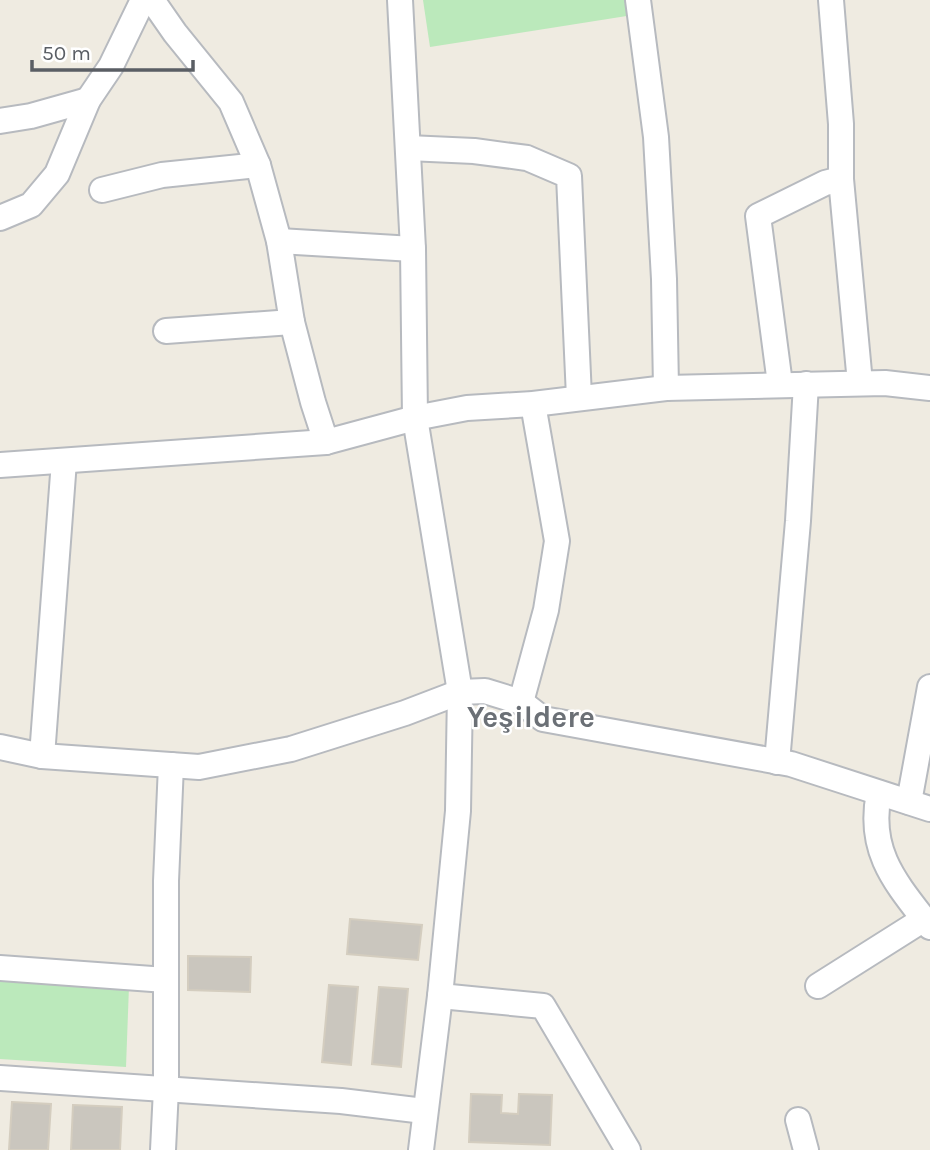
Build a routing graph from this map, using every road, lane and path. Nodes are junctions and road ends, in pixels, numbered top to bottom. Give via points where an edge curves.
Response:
1 (143, 0) edge
2 (152, 0) edge
3 (400, 0) edge
4 (638, 0) edge
5 (831, 0) edge
6 (88, 100) junction
7 (0, 121) edge
8 (408, 148) junction
9 (258, 165) junction
10 (841, 179) junction
11 (102, 190) dead end
12 (0, 218) edge
13 (279, 241) junction
14 (413, 249) junction
15 (292, 322) junction
16 (166, 331) dead end
17 (860, 383) junction
18 (779, 384) junction
19 (806, 384) junction
20 (666, 388) junction
21 (930, 388) edge
22 (579, 397) junction
23 (533, 404) junction
24 (415, 418) junction
25 (326, 442) junction
26 (64, 461) junction
27 (0, 465) edge
28 (930, 687) edge
29 (460, 692) junction
30 (521, 702) junction
31 (0, 747) edge
32 (42, 756) junction
33 (777, 762) junction
34 (172, 765) junction
35 (879, 793) junction
36 (919, 806) edge
37 (927, 923) edge
38 (0, 968) edge
39 (166, 980) junction
40 (818, 986) dead end
41 (440, 996) junction
42 (0, 1078) edge
43 (166, 1089) junction
44 (424, 1111) junction
45 (798, 1120) dead end
46 (163, 1150) edge
47 (421, 1150) edge
48 (628, 1150) edge
49 (806, 1150) edge

1 - 6 street via 111,66
2 - 9 street via 231,102
3 - 8 street
4 - 20 street via 656,137
5 - 10 street
6 - 7 street
6 - 12 street via 57,174 31,205
8 - 14 street
8 - 22 street via 527,158 569,176
9 - 11 street via 162,175
9 - 13 street
10 - 17 street
10 - 18 street via 758,216
13 - 14 street
13 - 15 street
14 - 24 street
15 - 16 street
15 - 25 street
17 - 19 street
17 - 21 street
18 - 19 street
18 - 20 street
19 - 33 street
20 - 22 street
22 - 23 street
23 - 24 street via 467,408
23 - 30 street via 557,541 546,610
24 - 25 street
24 - 29 street
25 - 26 street
26 - 27 street
26 - 32 street
28 - 36 street
29 - 30 street via 485,691
29 - 34 street via 291,749 199,767
29 - 41 street via 458,811
30 - 33 street via 543,719
31 - 32 street
32 - 34 street
33 - 35 street
34 - 39 street
35 - 36 street
35 - 37 street via 877,842 898,887
37 - 40 street
38 - 39 street
39 - 43 street
41 - 44 street
41 - 48 street via 543,1006
42 - 43 street
43 - 44 street
43 - 46 street
44 - 47 street
45 - 49 street

